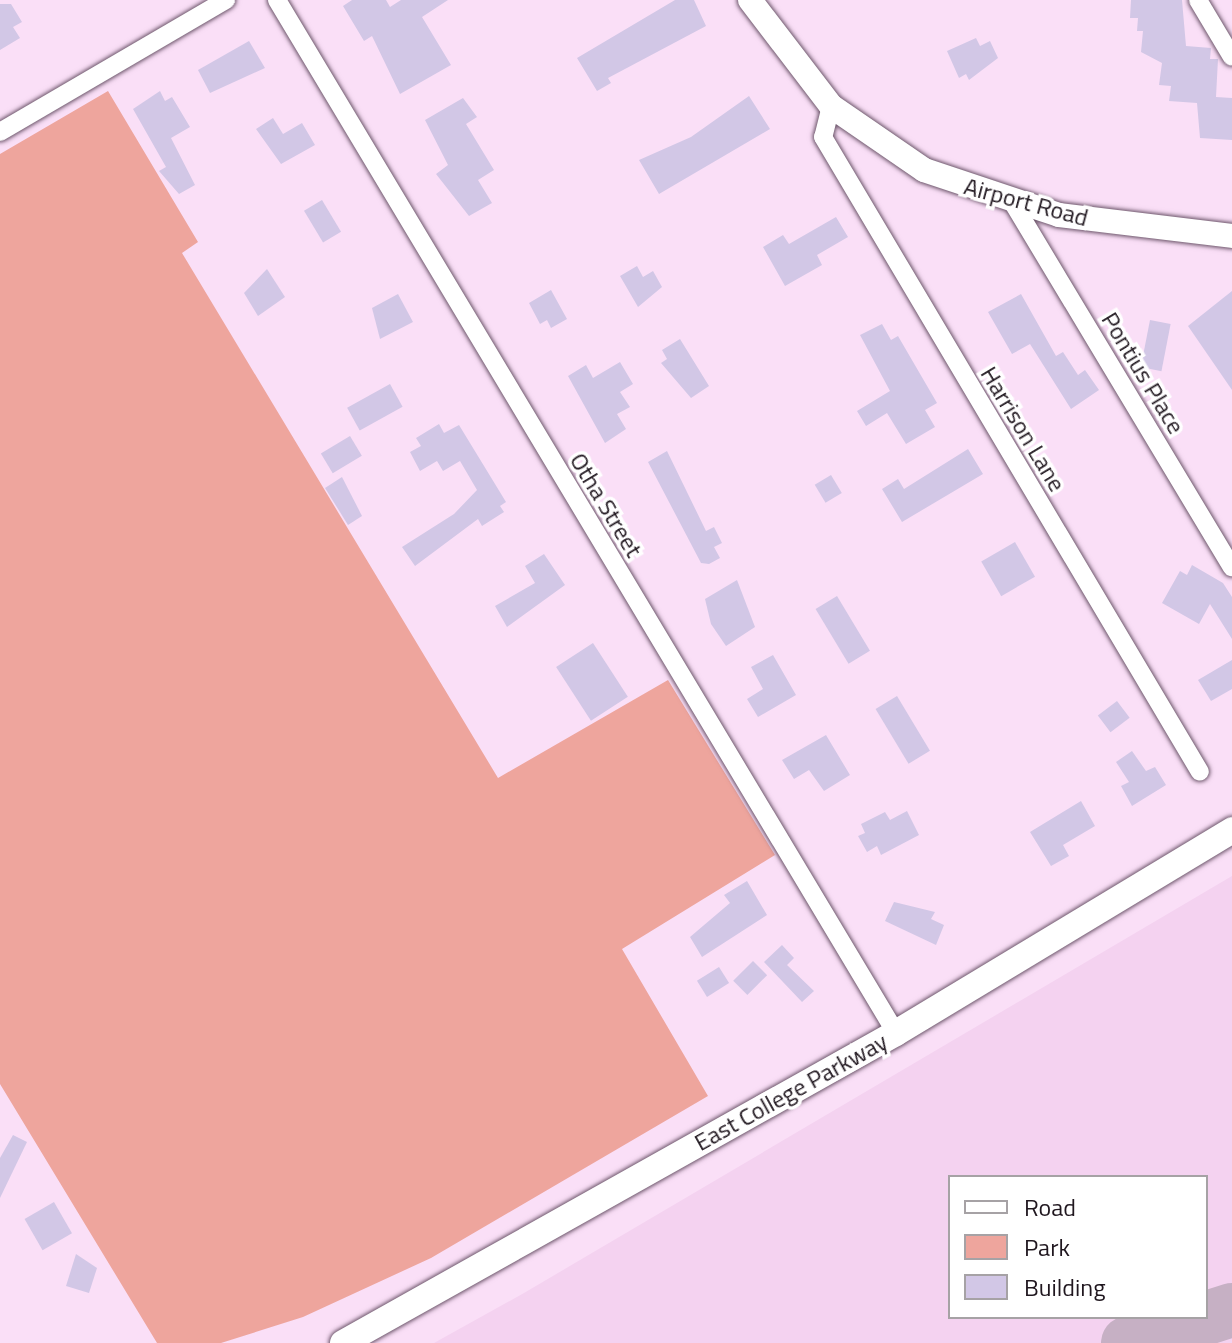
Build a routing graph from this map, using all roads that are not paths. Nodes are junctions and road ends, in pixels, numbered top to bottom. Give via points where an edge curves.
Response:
1 (226, 0) edge
2 (277, 0) edge
3 (750, 0) edge
4 (1198, 0) edge
5 (1232, 57) edge
6 (831, 106) junction
7 (0, 132) edge
8 (1013, 203) junction
9 (1232, 236) edge
10 (1232, 567) edge
11 (1200, 772) dead end
12 (1232, 830) edge
13 (896, 1033) junction
14 (343, 1343) edge

1 - 7 street
2 - 13 street, Otha Street
3 - 6 street, Airport Road
4 - 5 street
6 - 8 street, Airport Road via 924,170
6 - 11 street, Harrison Lane via 823,137
8 - 9 street, Airport Road via 1102,222
8 - 10 street, Pontius Place
12 - 13 main road, East College Parkway
13 - 14 main road, East College Parkway

